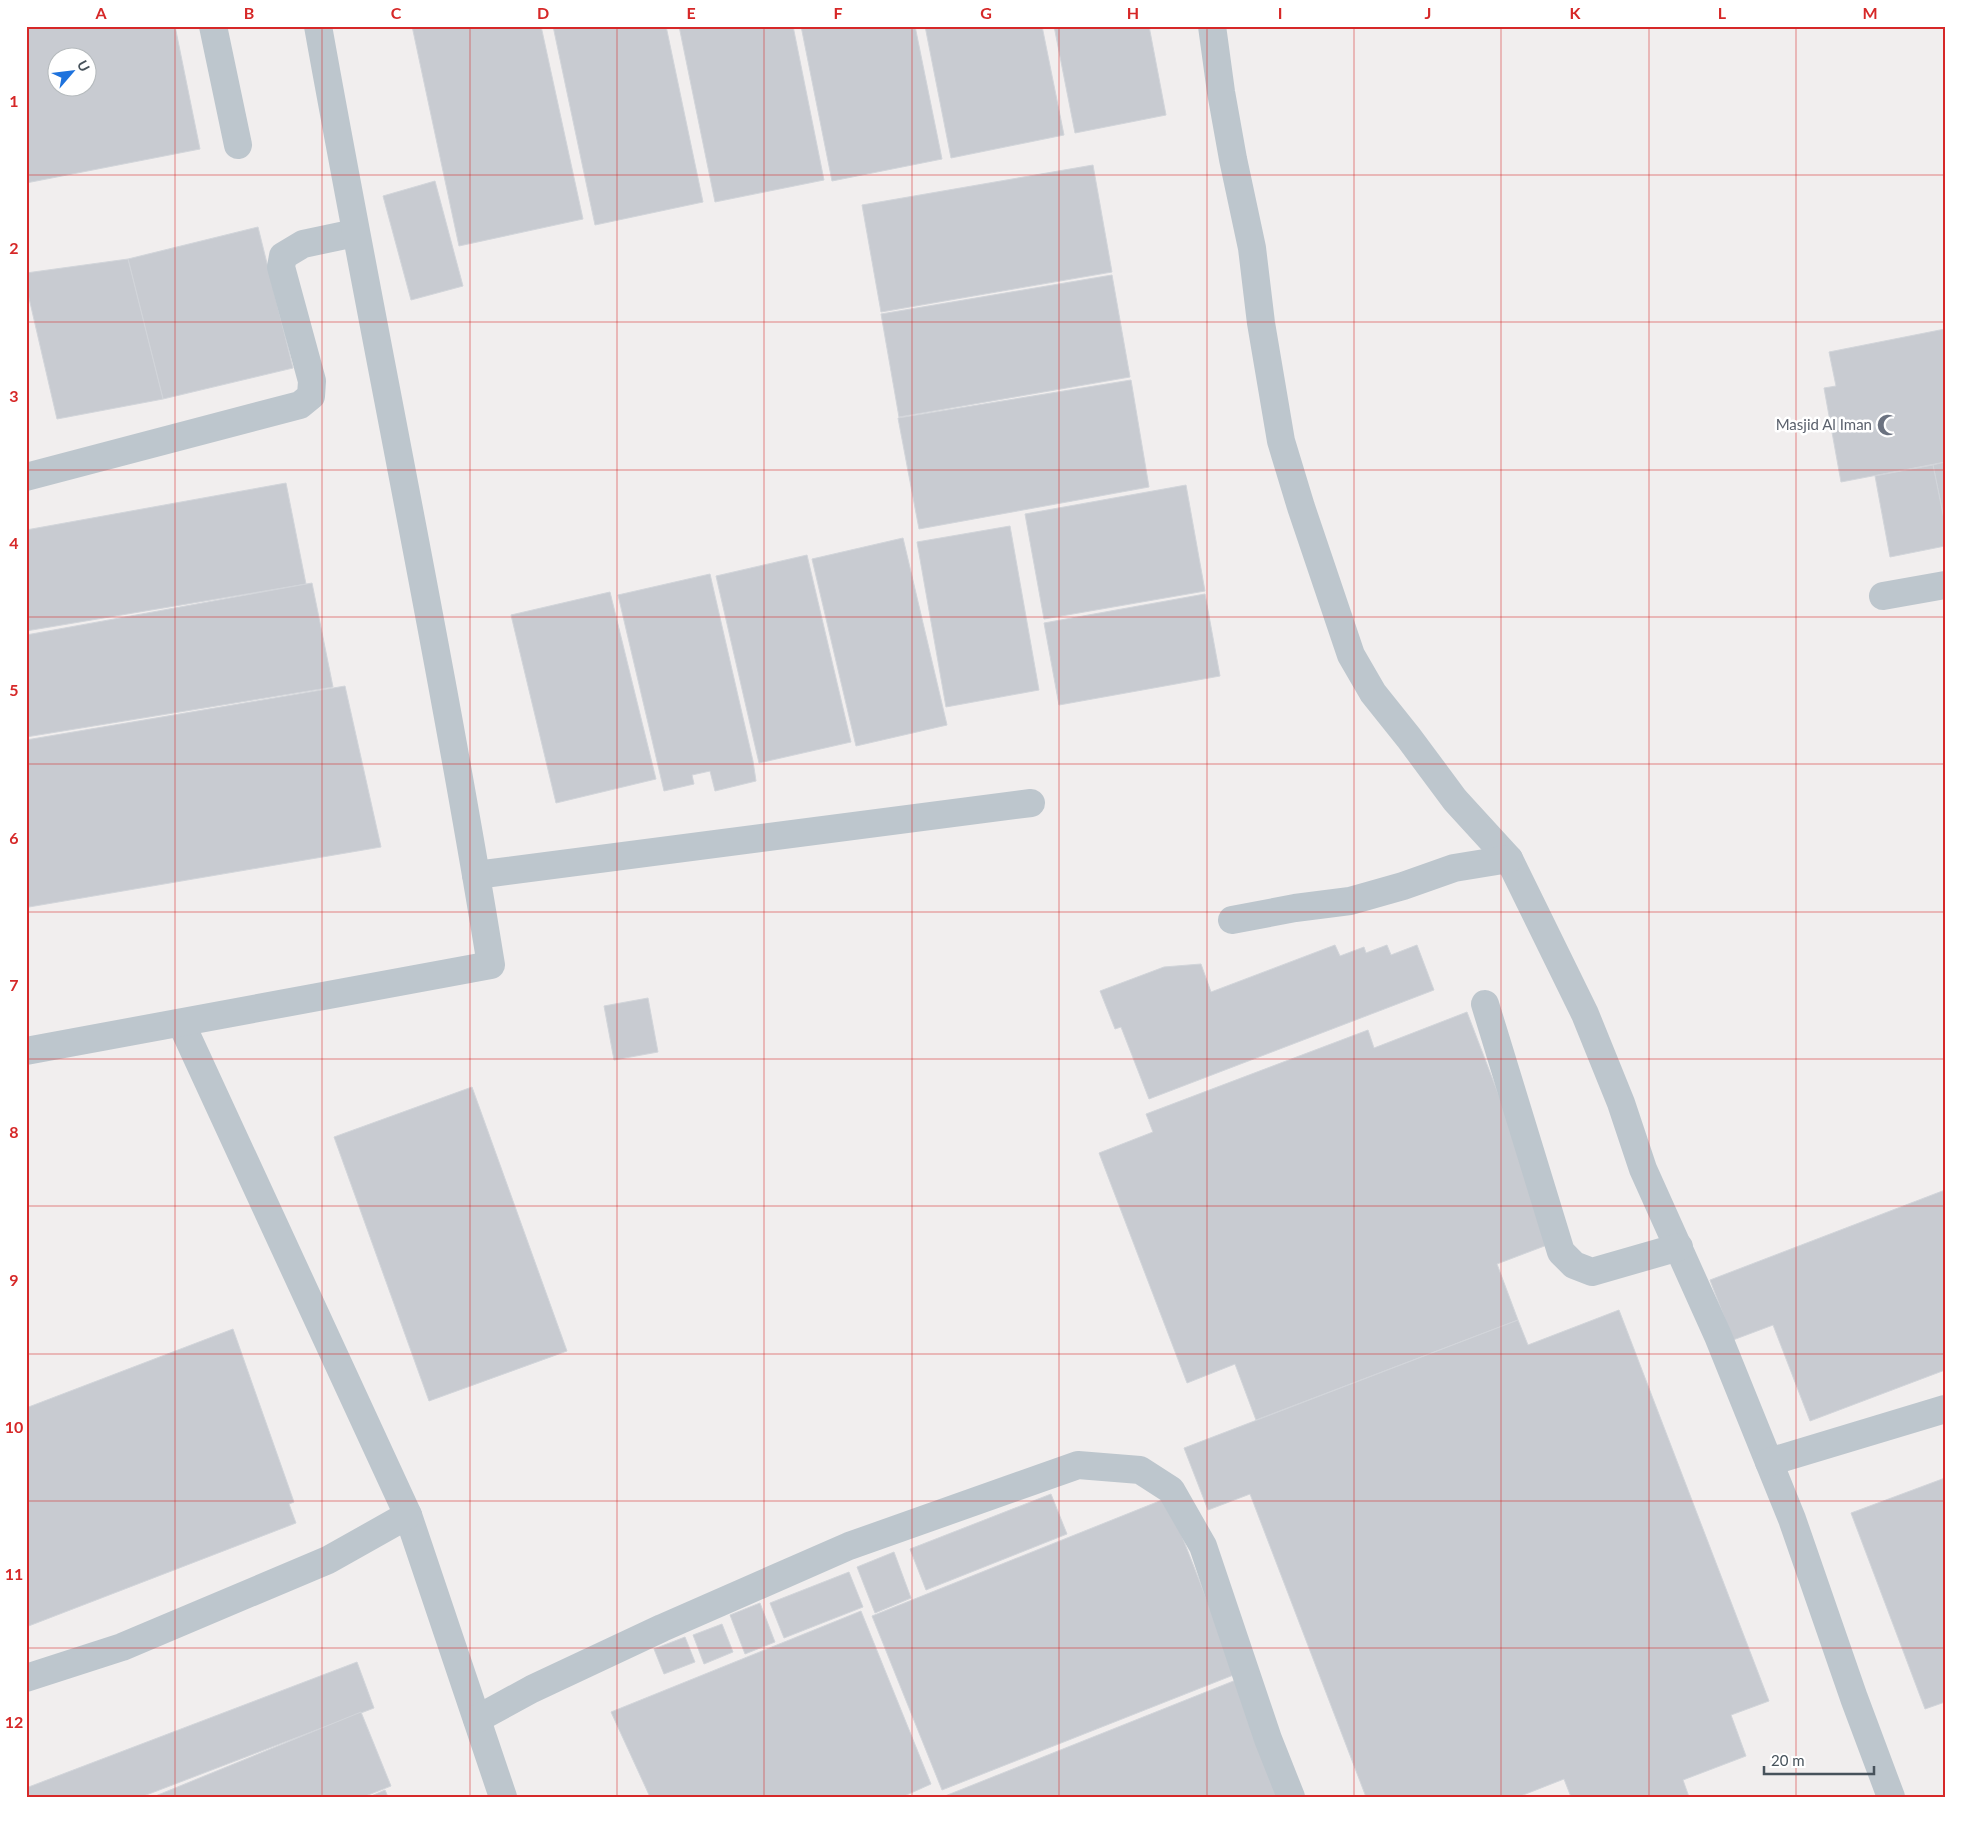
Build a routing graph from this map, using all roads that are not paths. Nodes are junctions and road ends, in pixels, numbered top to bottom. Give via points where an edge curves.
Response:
1 (213, 26) edge
2 (318, 26) edge
3 (1212, 26) edge
4 (238, 145) dead end
5 (355, 233) junction
6 (26, 477) edge
7 (1945, 585) edge
8 (1883, 596) dead end
9 (1031, 803) dead end
10 (1509, 858) junction
11 (476, 875) junction
12 (1232, 920) dead end
13 (1485, 1004) dead end
14 (181, 1023) junction
15 (26, 1051) edge
16 (1679, 1247) junction
17 (1945, 1410) edge
18 (1769, 1462) junction
19 (408, 1515) junction
20 (26, 1678) edge
21 (477, 1719) junction
22 (503, 1797) edge
23 (1291, 1797) edge
24 (1890, 1797) edge

1 - 4 street
2 - 5 street
3 - 10 street via 1233,159 1252,248 1281,441 1351,654 1373,693 1455,800
5 - 6 street via 303,244 283,256 280,267 312,381 310,396 300,405
5 - 11 street
7 - 8 street
9 - 11 street
10 - 12 street via 1454,868 1350,901
10 - 16 street via 1585,1014 1621,1103 1643,1169
11 - 14 street via 491,965
13 - 16 street via 1561,1252 1574,1265 1592,1272
14 - 15 street
14 - 19 street
16 - 18 street
17 - 18 street
18 - 24 street
19 - 20 street via 328,1560 122,1647
19 - 21 street
21 - 22 street
21 - 23 street via 532,1689 662,1628 849,1546 1078,1465 1140,1470 1171,1490 1203,1546 1268,1739

